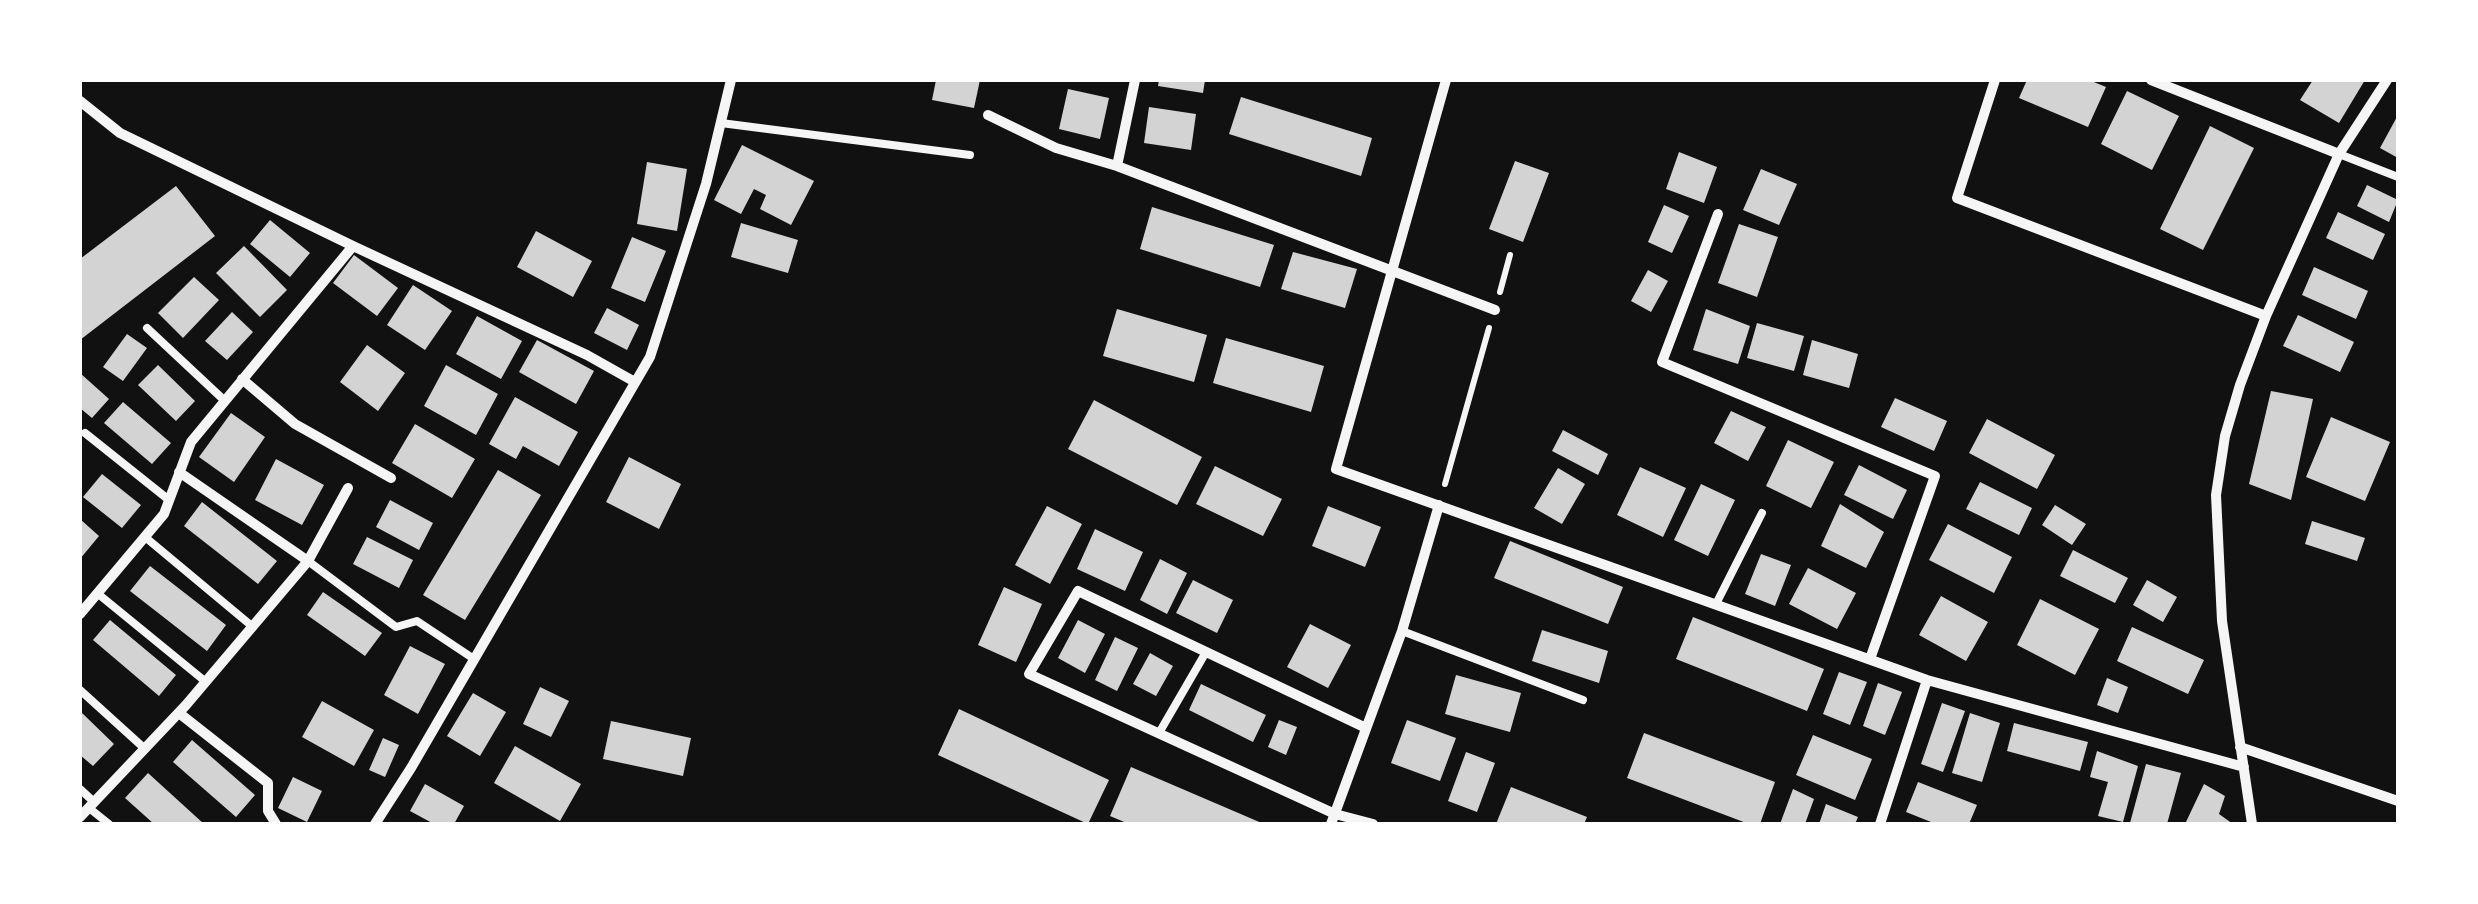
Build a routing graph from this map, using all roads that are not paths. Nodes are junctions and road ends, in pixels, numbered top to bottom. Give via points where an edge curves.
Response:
1 (731, 80) edge
2 (1134, 80) edge
3 (1446, 80) edge
4 (1995, 80) edge
5 (2151, 80) edge
6 (2387, 80) edge
7 (80, 102) edge
8 (988, 115) dead end
9 (721, 123) junction
10 (2339, 154) junction
11 (970, 155) dead end
12 (1116, 166) junction
13 (2398, 177) edge
14 (1718, 214) dead end
15 (353, 246) junction
16 (1392, 272) junction
17 (1494, 310) road end
18 (2266, 316) junction
19 (147, 328) dead end
20 (242, 379) junction
21 (635, 382) junction
22 (225, 401) junction
23 (85, 433) dead end
24 (179, 472) junction
25 (391, 478) dead end
26 (348, 488) dead end
27 (169, 500) junction
28 (1440, 505) junction
29 (1762, 513) dead end
30 (145, 536) junction
31 (308, 562) junction
32 (98, 593) junction
33 (1716, 604) junction
34 (80, 614) edge
35 (253, 627) junction
36 (1402, 631) junction
37 (1206, 652) junction
38 (474, 659) junction
39 (1870, 659) junction
40 (1926, 680) junction
41 (206, 682) junction
42 (80, 690) edge
43 (1583, 700) dead end
44 (179, 712) junction
45 (1366, 728) junction
46 (1159, 733) junction
47 (144, 748) junction
48 (2240, 748) junction
49 (2244, 767) junction
50 (80, 789) edge
51 (2398, 801) edge
52 (88, 809) edge
53 (1333, 819) edge
54 (109, 824) edge
55 (276, 824) edge
56 (375, 824) edge
57 (1374, 824) edge
58 (1880, 824) edge
59 (2252, 824) edge

1 - 9 street
2 - 12 street
3 - 16 street
4 - 18 street via 1957,198
5 - 10 street
6 - 10 street
7 - 15 street via 120,133
8 - 12 street via 1056,148
9 - 11 lane
9 - 21 street via 650,357
10 - 13 lane
10 - 18 street
12 - 16 street
14 - 39 street via 1662,362 1935,476
15 - 20 street
15 - 21 street
16 - 17 street
16 - 28 street via 1336,469
18 - 48 street via 2230,419 2216,495 2222,620
19 - 22 lane
20 - 22 street
20 - 25 street via 295,424
21 - 38 street
22 - 24 street via 191,442
23 - 27 lane
24 - 27 street
24 - 31 street
26 - 31 street
27 - 30 street
28 - 33 street
28 - 36 street
29 - 33 lane
30 - 32 street
30 - 35 lane
31 - 35 street
31 - 38 lane via 396,627 417,621
32 - 34 street
32 - 41 lane
33 - 39 street
35 - 41 street
36 - 43 lane
36 - 45 street
37 - 45 street
37 - 46 lane
37 - 46 street via 1078,591 1030,674
38 - 56 street
39 - 40 street
40 - 49 street
40 - 58 street
41 - 44 street
42 - 47 lane
44 - 47 street
44 - 55 street via 268,783 268,811
45 - 53 street
46 - 53 street
47 - 52 street
48 - 49 street
48 - 51 street
49 - 59 street
50 - 52 lane
52 - 54 lane
53 - 57 street

